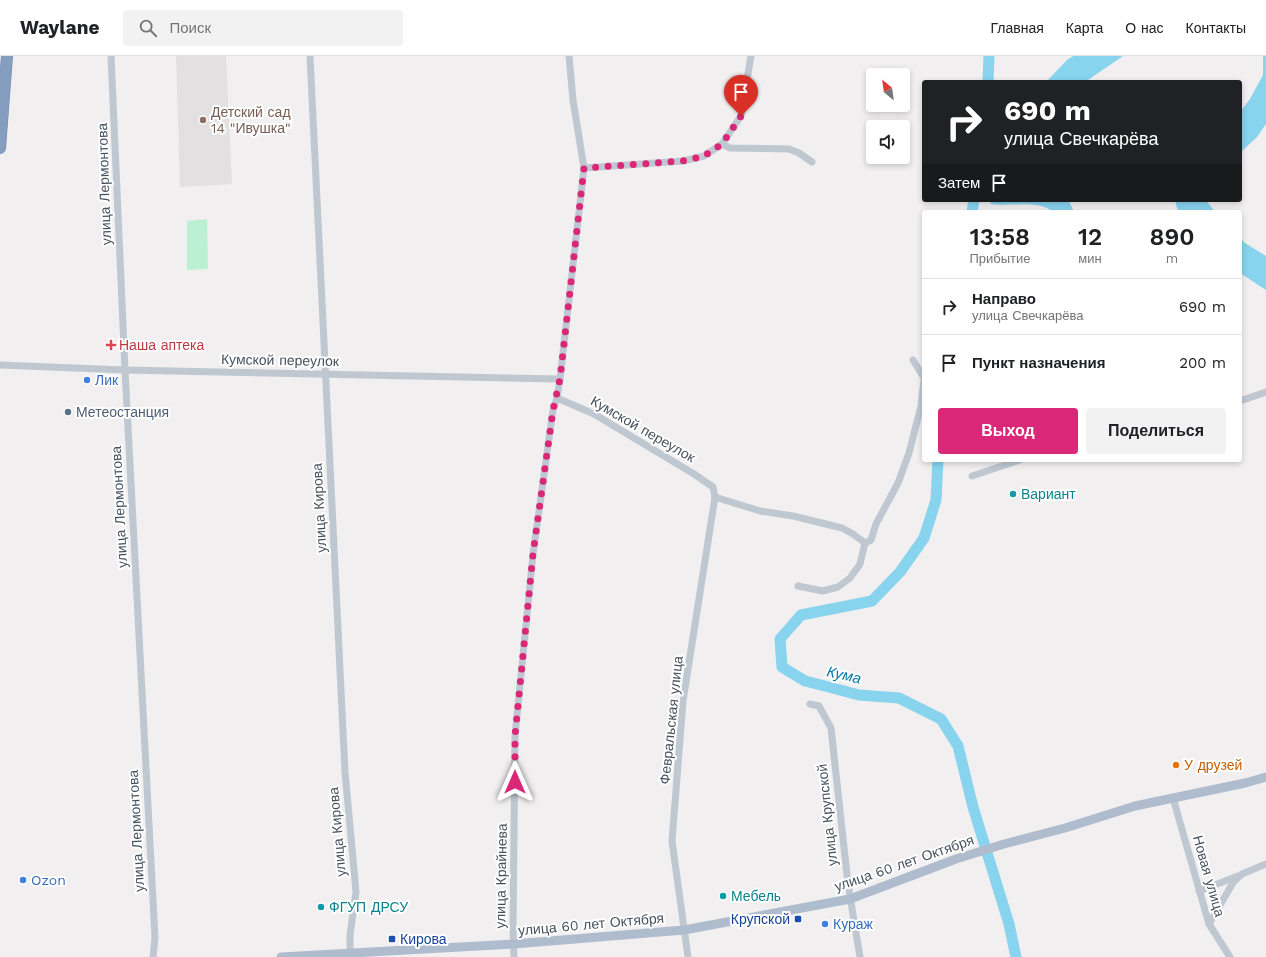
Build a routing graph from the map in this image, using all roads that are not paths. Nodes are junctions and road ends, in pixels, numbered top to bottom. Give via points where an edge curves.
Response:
1 (7, 56) edge
2 (111, 56) edge
3 (310, 56) edge
4 (569, 56) edge
5 (751, 56) edge
6 (722, 144) junction
7 (0, 148) edge
8 (812, 162) dead end
9 (584, 168) junction
10 (913, 360) dead end
11 (0, 364) edge
12 (125, 370) junction
13 (326, 374) junction
14 (922, 376) edge
15 (560, 379) junction
16 (1266, 392) edge
17 (922, 397) edge
18 (557, 398) junction
19 (1242, 400) edge
20 (1014, 462) edge
21 (972, 476) dead end
22 (713, 487) joint
23 (716, 497) junction
24 (865, 542) junction
25 (798, 586) dead end
26 (810, 704) dead end
27 (1266, 777) edge
28 (1173, 798) junction
29 (1266, 864) edge
30 (1242, 874) junction
31 (1199, 891) junction
32 (850, 899) junction
33 (1209, 924) junction
34 (684, 930) junction
35 (514, 944) junction
36 (351, 955) edge
37 (153, 957) edge
38 (281, 957) edge
39 (514, 957) edge
40 (688, 957) edge
41 (860, 957) edge
42 (1230, 957) edge

1 - 7 highway
2 - 12 street, улица Лермонтова
3 - 13 street, улица Кирова
4 - 9 street, улица Крайнева
5 - 6 street via 741,116
6 - 8 street via 730,148 790,149
6 - 9 street via 704,156 683,161
9 - 15 street, улица Крайнева
10 - 14 street
11 - 12 street, Кумской переулок
12 - 13 street, Кумской переулок
12 - 37 street, улица Лермонтова via 155,938
13 - 15 street, Кумской переулок
13 - 36 street, улица Кирова via 345,772 356,892 350,935
15 - 18 street, улица Крайнева
16 - 19 street
17 - 24 street via 909,453 898,483 876,524 871,540
18 - 22 street, Кумской переулок via 594,414
18 - 35 street, улица Крайнева via 553,410 533,554 515,736
20 - 21 street
22 - 23 street, Февральская улица
23 - 24 street via 760,511 842,528
23 - 34 street, Февральская улица via 683,701 672,841
24 - 25 street via 860,564 850,578 838,587 823,591
26 - 32 street, улица Крупской via 818,706 831,728
27 - 28 main road, улица 60 лет Октября
28 - 31 street, Новая улица
28 - 32 main road, улица 60 лет Октября via 1135,806 956,859
29 - 30 street
30 - 31 street
30 - 33 street via 1234,881
31 - 33 street, Новая улица
32 - 34 main road, улица 60 лет Октября
32 - 41 street, улица Крупской
33 - 42 street, Новая улица
34 - 35 main road, улица 60 лет Октября
34 - 40 street, Февральская улица
35 - 36 main road, улица 60 лет Октября
35 - 39 street, улица Крайнева
36 - 38 main road, улица 60 лет Октября

